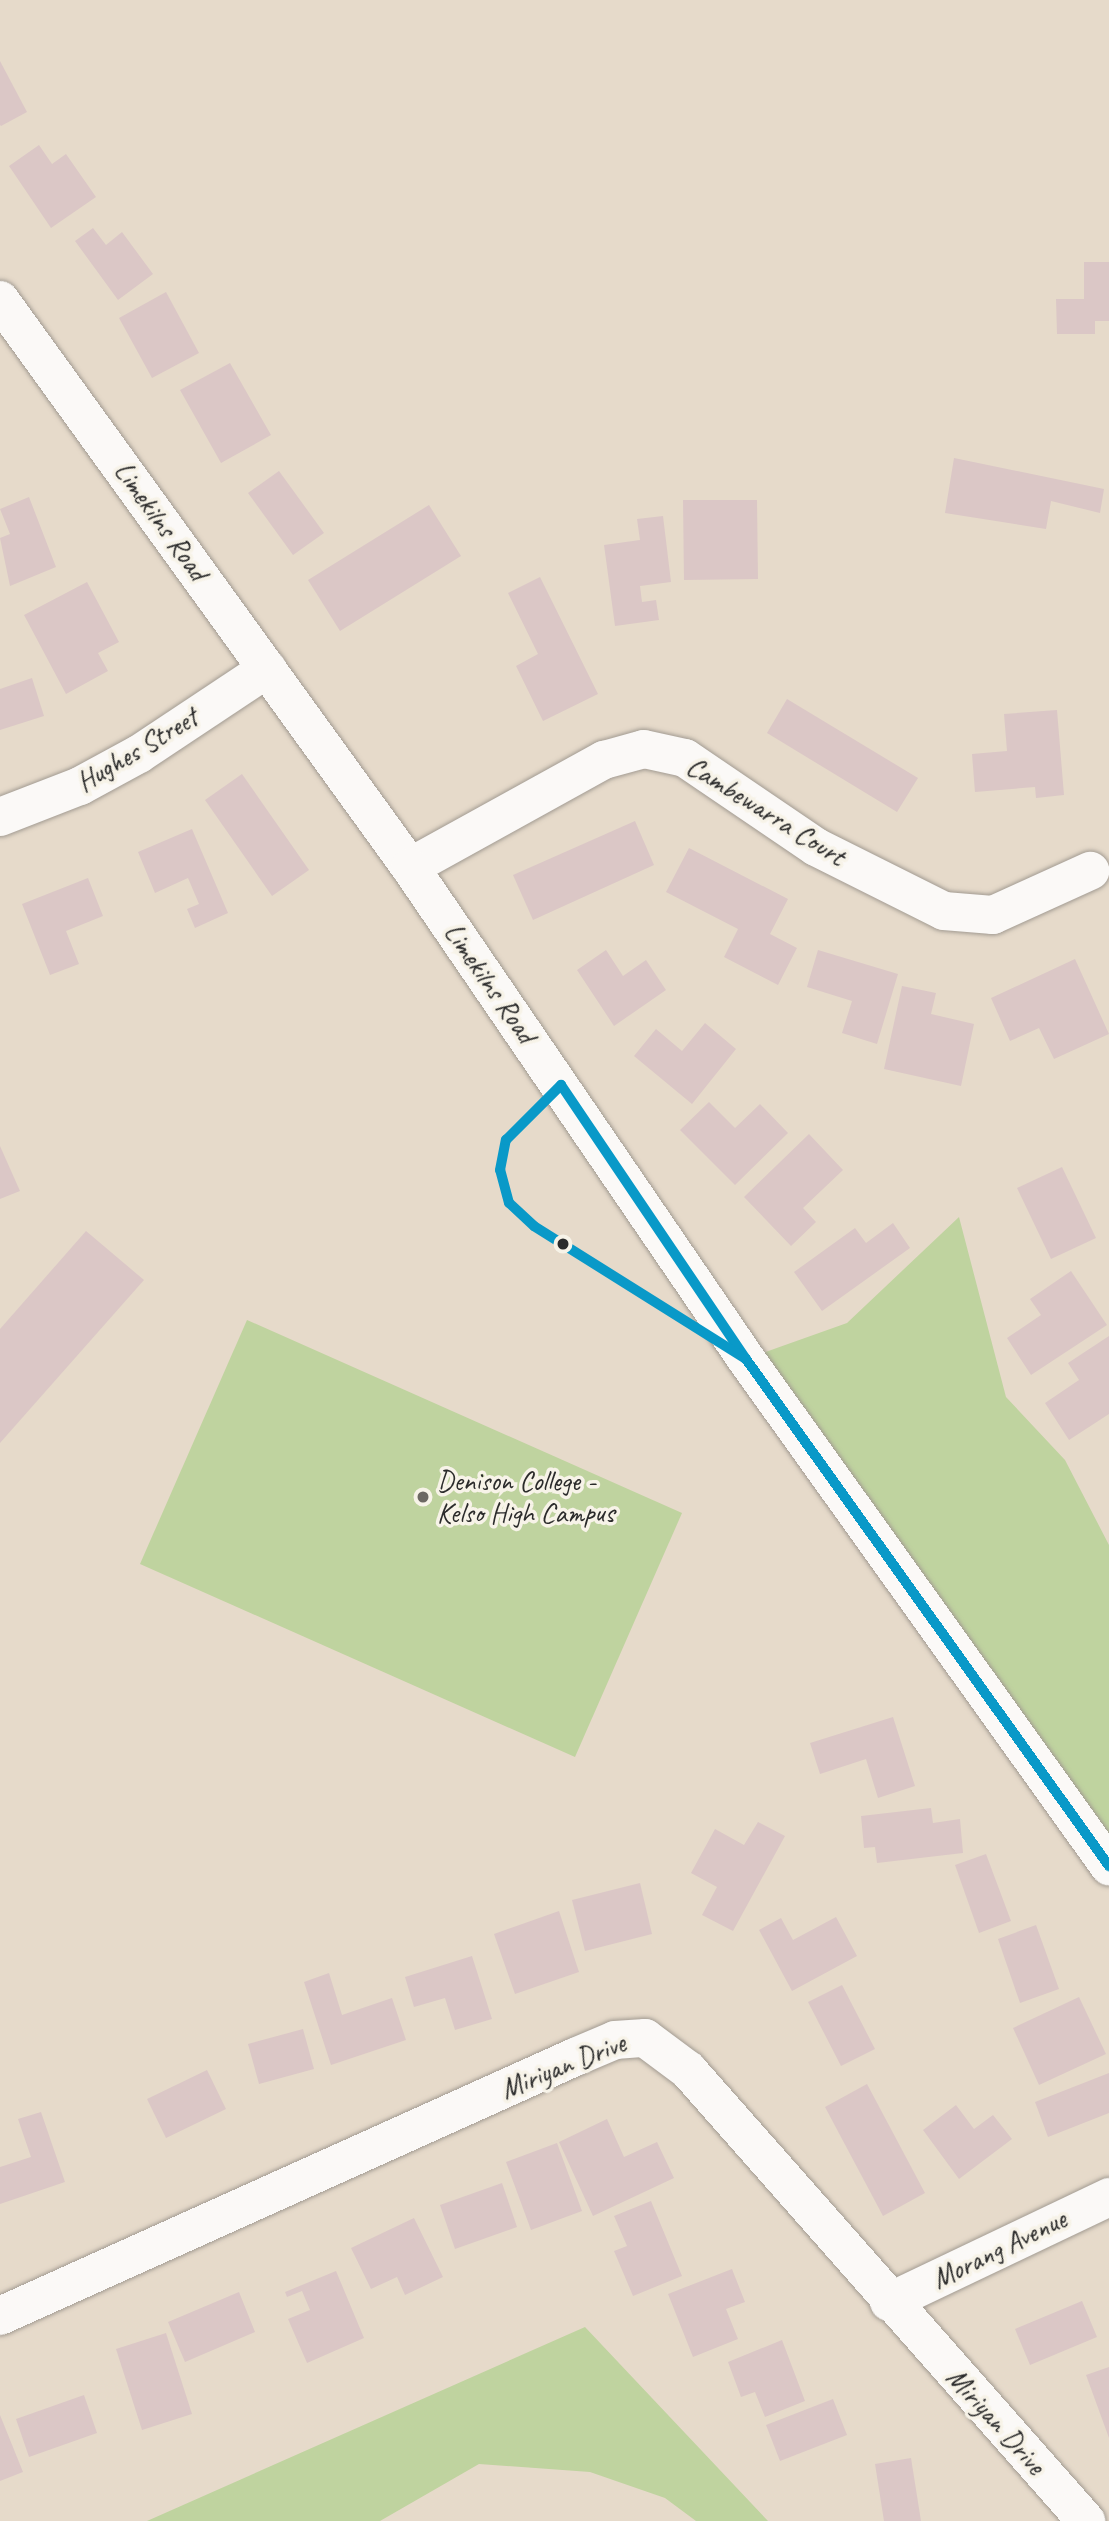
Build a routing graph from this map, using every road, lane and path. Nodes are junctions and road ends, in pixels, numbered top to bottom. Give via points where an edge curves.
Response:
1 (0, 300) edge
2 (267, 669) junction
3 (0, 817) edge
4 (410, 867) junction
5 (1090, 871) dead end
6 (1109, 1866) edge
7 (1109, 2197) edge
8 (889, 2302) junction
9 (0, 2316) edge
10 (1086, 2521) edge

1 - 2 street, Limekilns Road
2 - 3 street, Hughes Street via 127,760
2 - 4 street, Limekilns Road
4 - 5 street, Cambewarra Court via 604,760 644,749 685,758 816,847 944,911 993,915
4 - 6 street, Limekilns Road via 746,1359
7 - 8 street, Morang Avenue
8 - 9 street, Miriyan Drive via 688,2070 634,2036
8 - 10 street, Miriyan Drive

